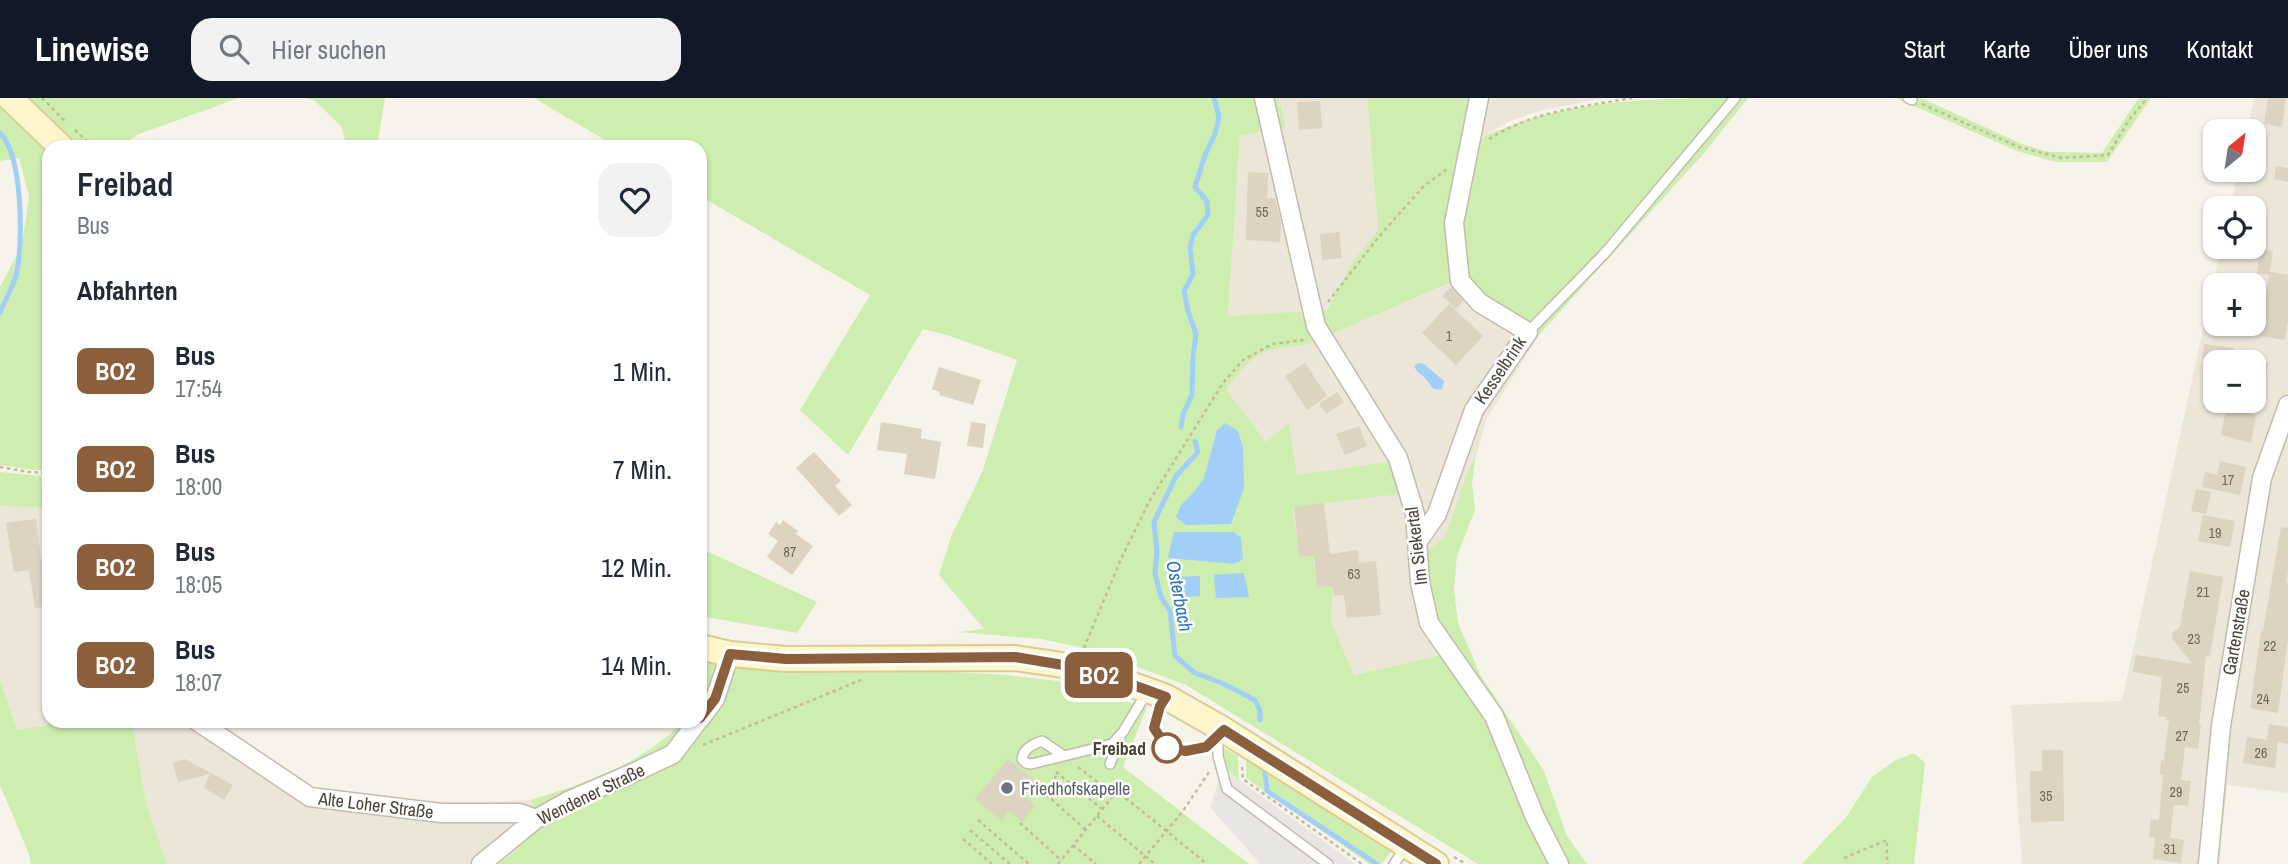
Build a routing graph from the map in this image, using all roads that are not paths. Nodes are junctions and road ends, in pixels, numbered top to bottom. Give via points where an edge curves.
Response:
1 (10, 98) edge
2 (1264, 98) edge
3 (1479, 98) edge
4 (1735, 98) edge
5 (68, 138) edge
6 (1528, 332) junction
7 (2288, 405) edge
8 (1418, 541) junction
9 (707, 649) edge
10 (730, 654) junction
11 (1157, 693) junction
12 (707, 710) edge
13 (207, 728) edge
14 (693, 728) edge
15 (1224, 730) junction
16 (1123, 732) junction
17 (1061, 757) road end
18 (1110, 764) dead end
19 (536, 819) junction
20 (1401, 855) edge
21 (1441, 858) edge
22 (481, 864) edge
23 (1328, 864) edge
24 (1559, 864) edge
25 (2208, 864) edge

1 - 5 street
2 - 8 street, Im Siekertal via 1315,326 1398,458
3 - 6 street, Kesselbrink via 1454,223 1460,281 1480,303
4 - 6 lane via 1605,253
6 - 8 street, Kesselbrink via 1474,410 1437,514
7 - 25 street, Gartenstraße via 2262,478 2221,726
8 - 24 street, Im Siekertal via 1422,598 1429,624 1494,716
9 - 10 street
10 - 11 street via 786,659 1015,657 1069,666
10 - 12 street, Wendener Straße
11 - 15 street
11 - 15 lane via 1160,706 1154,728 1167,748 1206,747
11 - 16 lane
13 - 19 street, Alte Loher Straße via 310,797 441,813 519,813
14 - 19 street, Wendener Straße via 673,754
15 - 20 street
15 - 23 lane via 1218,756 1227,789
16 - 17 lane via 1112,744
16 - 18 lane
19 - 22 street, Wendener Straße
20 - 21 street

